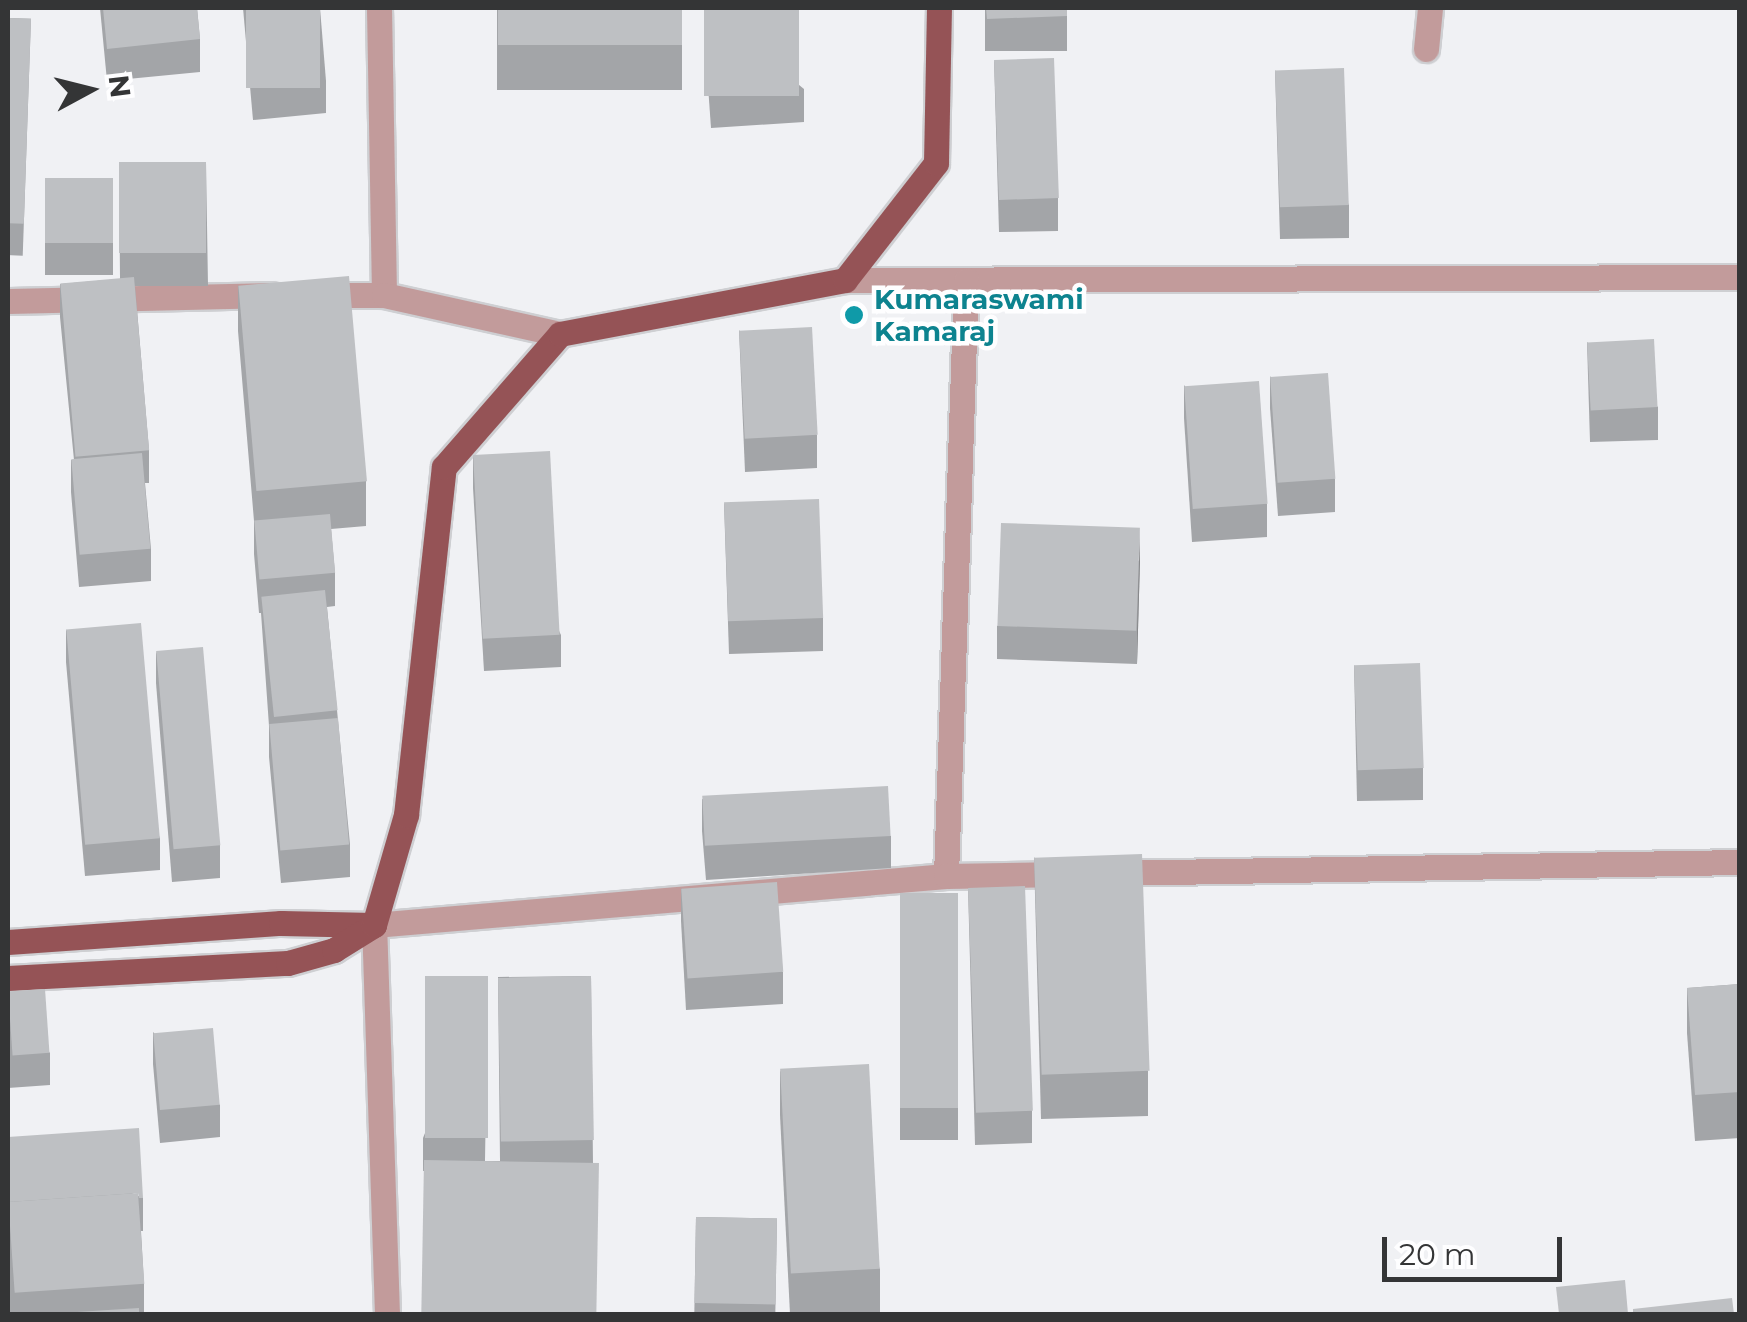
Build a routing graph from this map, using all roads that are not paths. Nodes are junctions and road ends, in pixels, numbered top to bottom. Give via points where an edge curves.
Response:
1 (379, 8) edge
2 (938, 8) edge
3 (1430, 8) edge
4 (1426, 48) dead end
5 (1740, 277) edge
6 (845, 280) junction
7 (966, 280) junction
8 (384, 295) junction
9 (8, 301) edge
10 (560, 334) junction
11 (1740, 862) edge
12 (946, 876) junction
13 (374, 925) junction
14 (8, 942) edge
15 (8, 978) edge
16 (388, 1314) edge

1 - 8 street
2 - 6 main road via 936,163
3 - 4 street
5 - 7 street
6 - 7 street
6 - 10 main road
7 - 12 street
8 - 9 street
8 - 10 street
10 - 13 main road via 444,467 406,815
11 - 12 street
12 - 13 street
13 - 14 main road via 281,924
13 - 15 main road via 334,950 288,963
13 - 16 street

